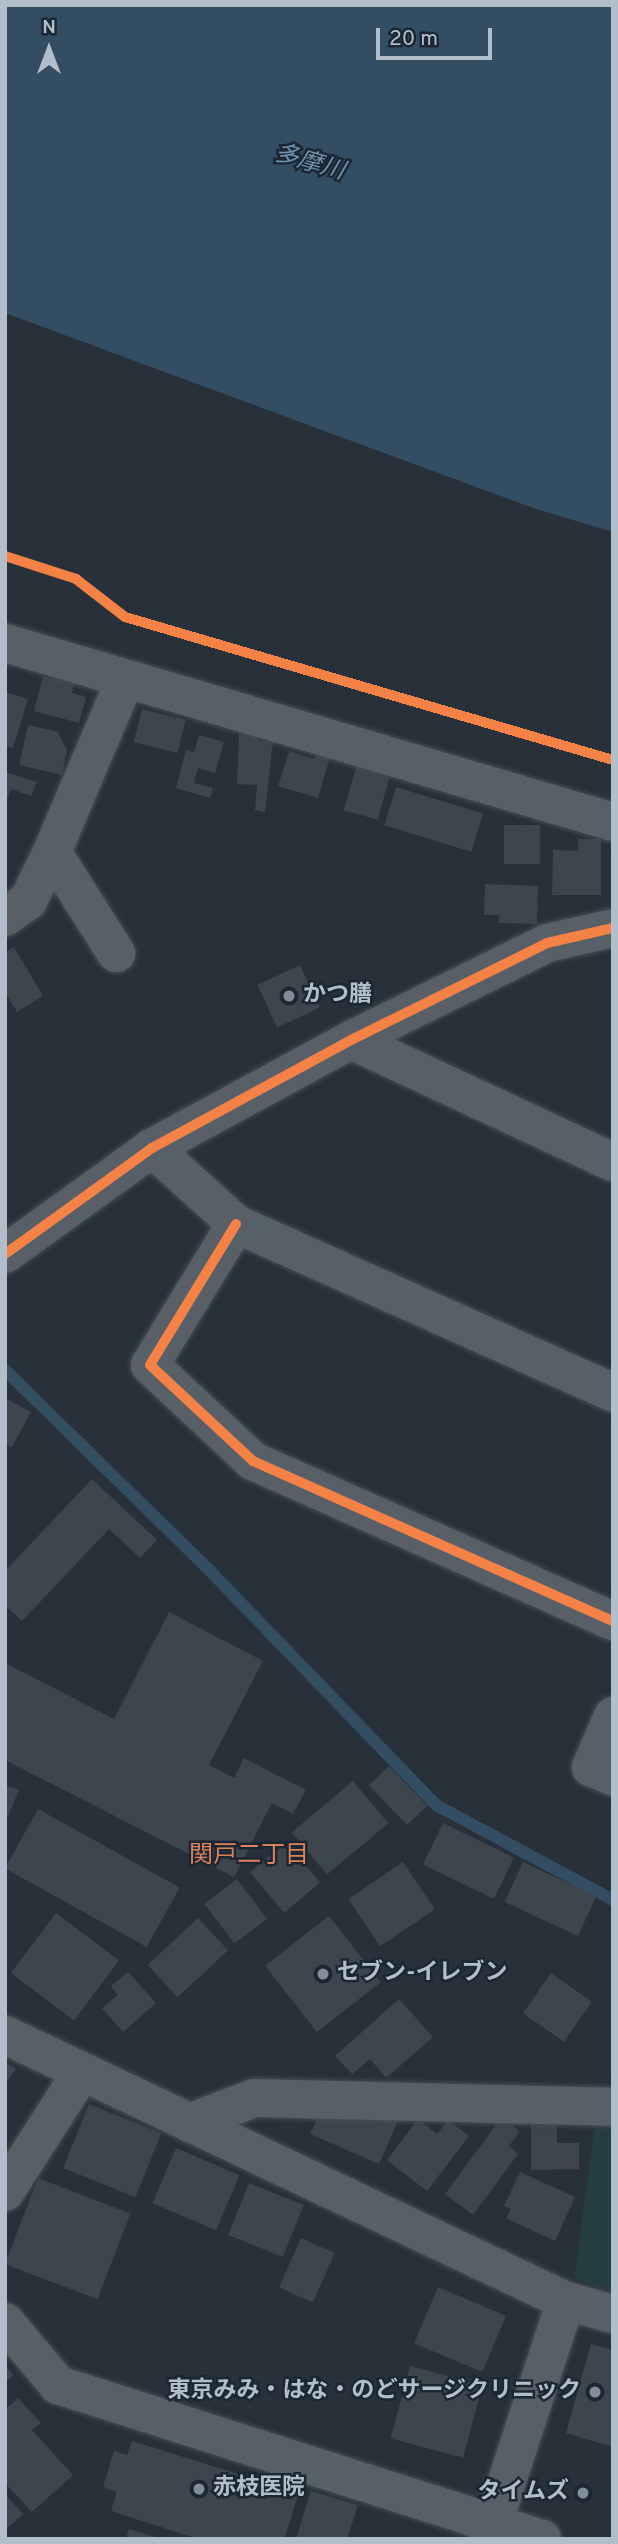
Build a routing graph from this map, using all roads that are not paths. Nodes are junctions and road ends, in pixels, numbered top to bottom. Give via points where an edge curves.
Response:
1 (5, 643) edge
2 (125, 680) junction
3 (613, 822) edge
4 (52, 852) junction
5 (5, 917) edge
6 (613, 928) edge
7 (116, 953) dead end
8 (351, 1040) junction
9 (152, 1148) junction
10 (613, 1162) edge
11 (236, 1224) junction
12 (5, 1254) edge
13 (613, 1393) edge
14 (613, 1621) edge
15 (613, 1716) edge
16 (613, 1777) edge
17 (5, 2035) edge
18 (80, 2073) junction
19 (613, 2107) edge
20 (189, 2123) junction
21 (5, 2192) edge
22 (566, 2301) junction
23 (613, 2314) edge
24 (5, 2322) edge
25 (491, 2531) edge
26 (542, 2539) edge

1 - 2 street
2 - 3 street
2 - 4 street
4 - 5 street via 28,901
4 - 7 street
6 - 8 street via 547,943
8 - 9 street
8 - 10 street
9 - 11 street
9 - 12 street
11 - 13 street
11 - 14 street via 150,1365 253,1461
15 - 16 street via 591,1767
17 - 18 street
18 - 20 street
18 - 21 street
19 - 20 street via 254,2098
20 - 22 street
22 - 23 street
22 - 25 street
24 - 25 street via 58,2385
25 - 26 street

